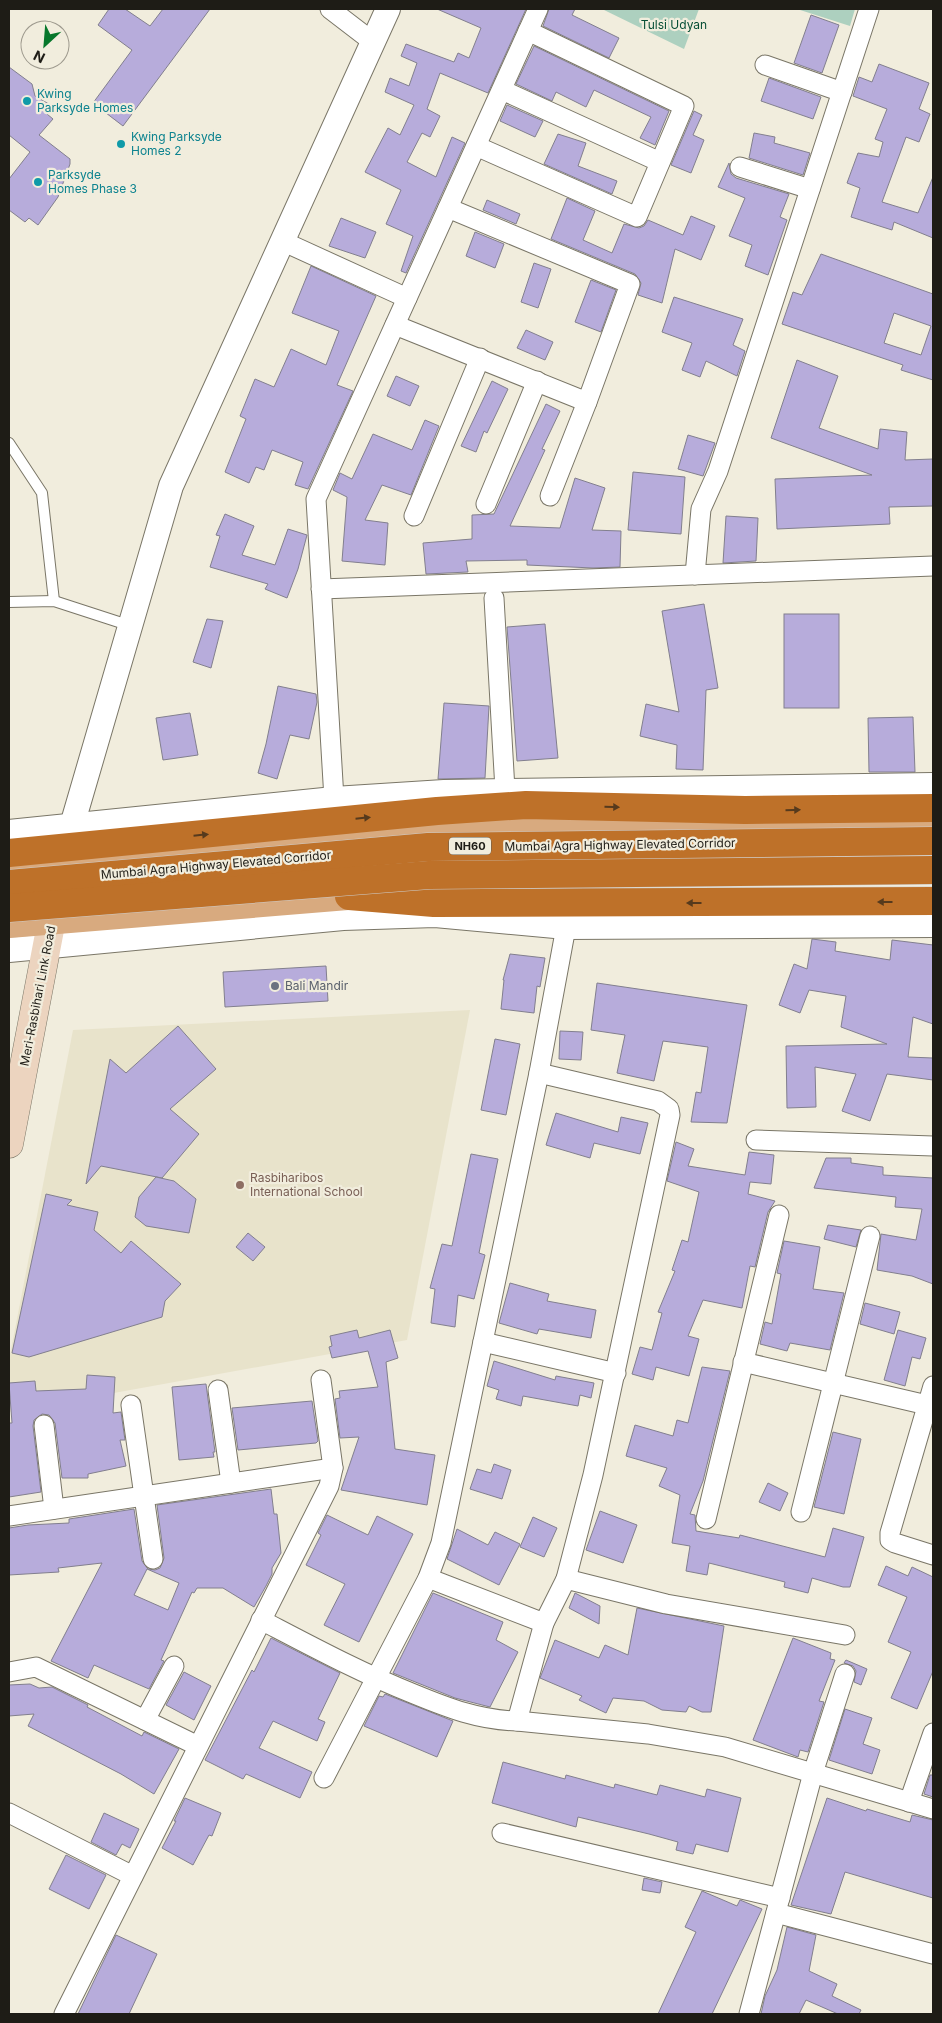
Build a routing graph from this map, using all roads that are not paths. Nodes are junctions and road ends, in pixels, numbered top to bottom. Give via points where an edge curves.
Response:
1 (330, 9) edge
2 (388, 9) edge
3 (538, 9) edge
4 (869, 9) edge
5 (528, 31) junction
6 (373, 42) junction
7 (765, 65) dead end
8 (502, 90) junction
9 (842, 92) junction
10 (476, 146) junction
11 (660, 162) junction
12 (740, 167) dead end
13 (810, 189) junction
14 (448, 208) junction
15 (282, 241) junction
16 (407, 298) junction
17 (395, 325) junction
18 (480, 358) junction
19 (537, 381) junction
20 (586, 402) junction
21 (9, 443) edge
22 (550, 496) dead end
23 (486, 504) dead end
24 (414, 516) dead end
25 (933, 566) edge
26 (695, 575) junction
27 (320, 589) junction
28 (494, 598) dead end
29 (54, 601) junction
30 (9, 602) edge
31 (130, 626) junction
32 (933, 785) edge
33 (504, 790) junction
34 (334, 799) junction
35 (933, 808) edge
36 (933, 827) edge
37 (9, 832) edge
38 (933, 841) edge
39 (66, 846) junction
40 (9, 854) edge
41 (9, 870) edge
42 (933, 870) edge
43 (933, 882) edge
44 (9, 884) edge
45 (349, 896) junction
46 (933, 901) edge
47 (9, 908) edge
48 (9, 924) edge
49 (933, 925) edge
50 (566, 927) junction
51 (50, 933) junction
52 (9, 950) edge
53 (540, 1074) junction
54 (756, 1140) dead end
55 (9, 1144) edge
56 (933, 1146) edge
57 (779, 1215) dead end
58 (870, 1236) dead end
59 (483, 1342) junction
60 (744, 1362) junction
61 (616, 1373) junction
62 (321, 1380) dead end
63 (833, 1383) junction
64 (933, 1386) edge
65 (218, 1390) dead end
66 (130, 1405) dead end
67 (927, 1406) junction
68 (44, 1424) dead end
69 (333, 1468) junction
70 (230, 1483) junction
71 (143, 1496) junction
72 (54, 1509) junction
73 (801, 1512) dead end
74 (9, 1516) edge
75 (706, 1519) dead end
76 (933, 1555) edge
77 (154, 1559) dead end
78 (428, 1578) junction
79 (566, 1579) junction
80 (261, 1620) junction
81 (544, 1623) junction
82 (845, 1635) dead end
83 (174, 1666) dead end
84 (9, 1672) edge
85 (845, 1674) dead end
86 (376, 1678) junction
87 (145, 1720) junction
88 (517, 1720) junction
89 (933, 1733) edge
90 (198, 1746) junction
91 (813, 1773) junction
92 (324, 1778) dead end
93 (909, 1802) junction
94 (933, 1810) edge
95 (9, 1813) edge
96 (502, 1833) dead end
97 (133, 1876) junction
98 (778, 1906) junction
99 (933, 1954) edge
100 (64, 2014) edge
101 (748, 2014) edge

1 - 6 street
2 - 6 street
3 - 5 street
4 - 9 street
5 - 8 street
5 - 11 street via 684,106
6 - 15 street
7 - 9 street
8 - 10 street
8 - 11 street
9 - 13 street
10 - 11 street via 637,217
10 - 14 street
12 - 13 street
13 - 26 street via 718,471 701,509
14 - 16 street
14 - 20 street via 630,284
15 - 16 street
15 - 31 street via 171,486
16 - 17 street
17 - 18 street
17 - 27 street via 316,499
18 - 19 street
18 - 24 street
19 - 20 street
19 - 23 street
20 - 22 street
21 - 29 lane via 42,493
25 - 26 street
26 - 27 street
27 - 34 street
28 - 33 street
29 - 30 lane
29 - 31 lane
31 - 39 street
32 - 33 street
33 - 34 street
34 - 39 street
39 -> 35 highway via 437,810 526,805 744,810
36 - 39 main road via 424,833
37 - 39 street
38 - 44 highway, Mumbai Agra Highway Elevated Corridor / NH60, bridge via 428,847
39 - 40 highway
39 - 41 main road
39 - 51 main road, Meri-Rasbihari Link Road
42 - 47 highway, Mumbai Agra Highway Elevated Corridor, bridge via 429,875
43 - 45 main road via 435,887
46 -> 45 highway via 434,903
45 - 51 main road
48 - 51 main road
49 - 50 street
50 - 51 street via 435,915
50 - 53 street
51 - 52 street
51 - 55 main road, Meri-Rasbihari Link Road
53 - 59 street
53 - 61 street via 658,1101 669,1109
54 - 56 street
57 - 60 street
58 - 63 street
59 - 61 street
59 - 78 street via 441,1542
60 - 63 street
60 - 75 street
61 - 79 street
62 - 69 street
63 - 67 street
63 - 73 street
64 - 67 street
65 - 70 street
66 - 71 street
67 - 76 street via 890,1540
68 - 72 street
69 - 70 street
69 - 80 street via 324,1497
70 - 71 street
71 - 72 street
71 - 77 street
72 - 74 street
78 - 81 street
78 - 86 street
79 - 81 street
79 - 82 street via 666,1604
80 - 86 street
80 - 90 street
81 - 88 street
83 - 87 street
84 - 87 street via 36,1667
85 - 91 street
86 - 88 street via 461,1713 496,1720
86 - 92 street
87 - 90 street
88 - 91 street via 648,1734 716,1746
89 - 93 street
90 - 97 street
91 - 93 street
91 - 98 street
93 - 94 street
95 - 97 street
96 - 98 street
97 - 100 street
98 - 99 street
98 - 101 street

